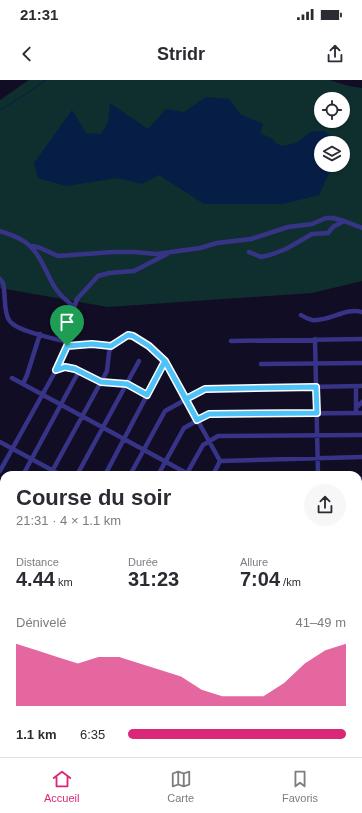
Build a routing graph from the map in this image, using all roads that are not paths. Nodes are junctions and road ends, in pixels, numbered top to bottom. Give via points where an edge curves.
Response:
1 (344, 221) junction
2 (362, 228) edge
3 (0, 231) edge
4 (30, 246) junction
5 (249, 252) dead end
6 (171, 253) junction
7 (0, 279) edge
8 (74, 308) junction
9 (362, 312) edge
10 (300, 315) dead end
11 (40, 334) junction
12 (315, 339) junction
13 (362, 339) edge
14 (231, 340) dead end
15 (67, 344) junction
16 (111, 346) junction
17 (139, 361) dead end
18 (165, 361) junction
19 (362, 363) edge
20 (261, 364) dead end
21 (316, 364) junction
22 (56, 370) junction
23 (79, 371) junction
24 (12, 378) dead end
25 (101, 382) junction
26 (23, 384) junction
27 (127, 384) junction
28 (362, 386) edge
29 (316, 387) junction
30 (356, 387) junction
31 (42, 395) junction
32 (147, 395) junction
33 (186, 399) junction
34 (362, 402) edge
35 (61, 405) junction
36 (356, 410) junction
37 (317, 413) junction
38 (362, 413) edge
39 (82, 416) junction
40 (197, 420) junction
41 (103, 428) junction
42 (317, 435) junction
43 (362, 435) edge
44 (124, 439) junction
45 (209, 441) junction
46 (0, 442) edge
47 (13, 449) junction
48 (144, 450) junction
49 (362, 457) edge
50 (318, 458) junction
51 (32, 459) junction
52 (220, 460) junction
53 (165, 462) junction
54 (1, 471) edge
55 (25, 471) edge
56 (48, 471) edge
57 (52, 471) edge
58 (79, 471) edge
59 (106, 471) edge
60 (132, 471) edge
61 (160, 471) edge
62 (182, 471) edge
63 (190, 471) edge
64 (214, 471) edge
65 (318, 471) edge

1 - 2 street
1 - 5 street via 328,233 312,234 270,255 261,257
1 - 6 street via 326,218 252,239 217,243
3 - 4 street via 17,237
4 - 6 street via 58,256 101,252
4 - 8 street via 60,295
6 - 8 street via 134,271 98,276
7 - 11 street via 4,286 9,320 20,329
8 - 15 street via 74,327
9 - 10 street via 352,310 314,320
11 - 15 street
11 - 26 street
12 - 13 street
12 - 14 street
12 - 21 street
15 - 16 street
15 - 22 street
16 - 18 street via 131,335 149,346
16 - 25 street via 108,353 108,368
17 - 27 street
18 - 32 street
18 - 33 street
19 - 21 street
20 - 21 street
21 - 29 street
22 - 23 street via 65,367
22 - 31 street
23 - 25 street
23 - 35 street
24 - 26 street
25 - 27 street
25 - 39 street
26 - 31 street
27 - 32 street
27 - 41 street
28 - 30 street
29 - 30 street
29 - 33 street via 205,389
29 - 37 street
30 - 36 street
31 - 35 street
31 - 47 street
32 - 44 street
33 - 40 street
33 - 48 street via 165,411
34 - 36 street
35 - 39 street
35 - 51 street
36 - 37 street
36 - 38 street
37 - 40 street via 209,414
37 - 42 street
39 - 41 street
39 - 57 street
40 - 45 street
40 - 53 street via 184,428
41 - 44 street
41 - 58 street
42 - 43 street
42 - 45 street via 218,436
42 - 50 street
44 - 48 street
44 - 59 street
45 - 52 street
45 - 63 street via 203,445
46 - 47 street
47 - 51 street
47 - 54 street
48 - 53 street
48 - 60 street
49 - 50 street
50 - 52 street
50 - 65 street
51 - 55 street
51 - 56 street
52 - 64 street
53 - 61 street
53 - 62 street

